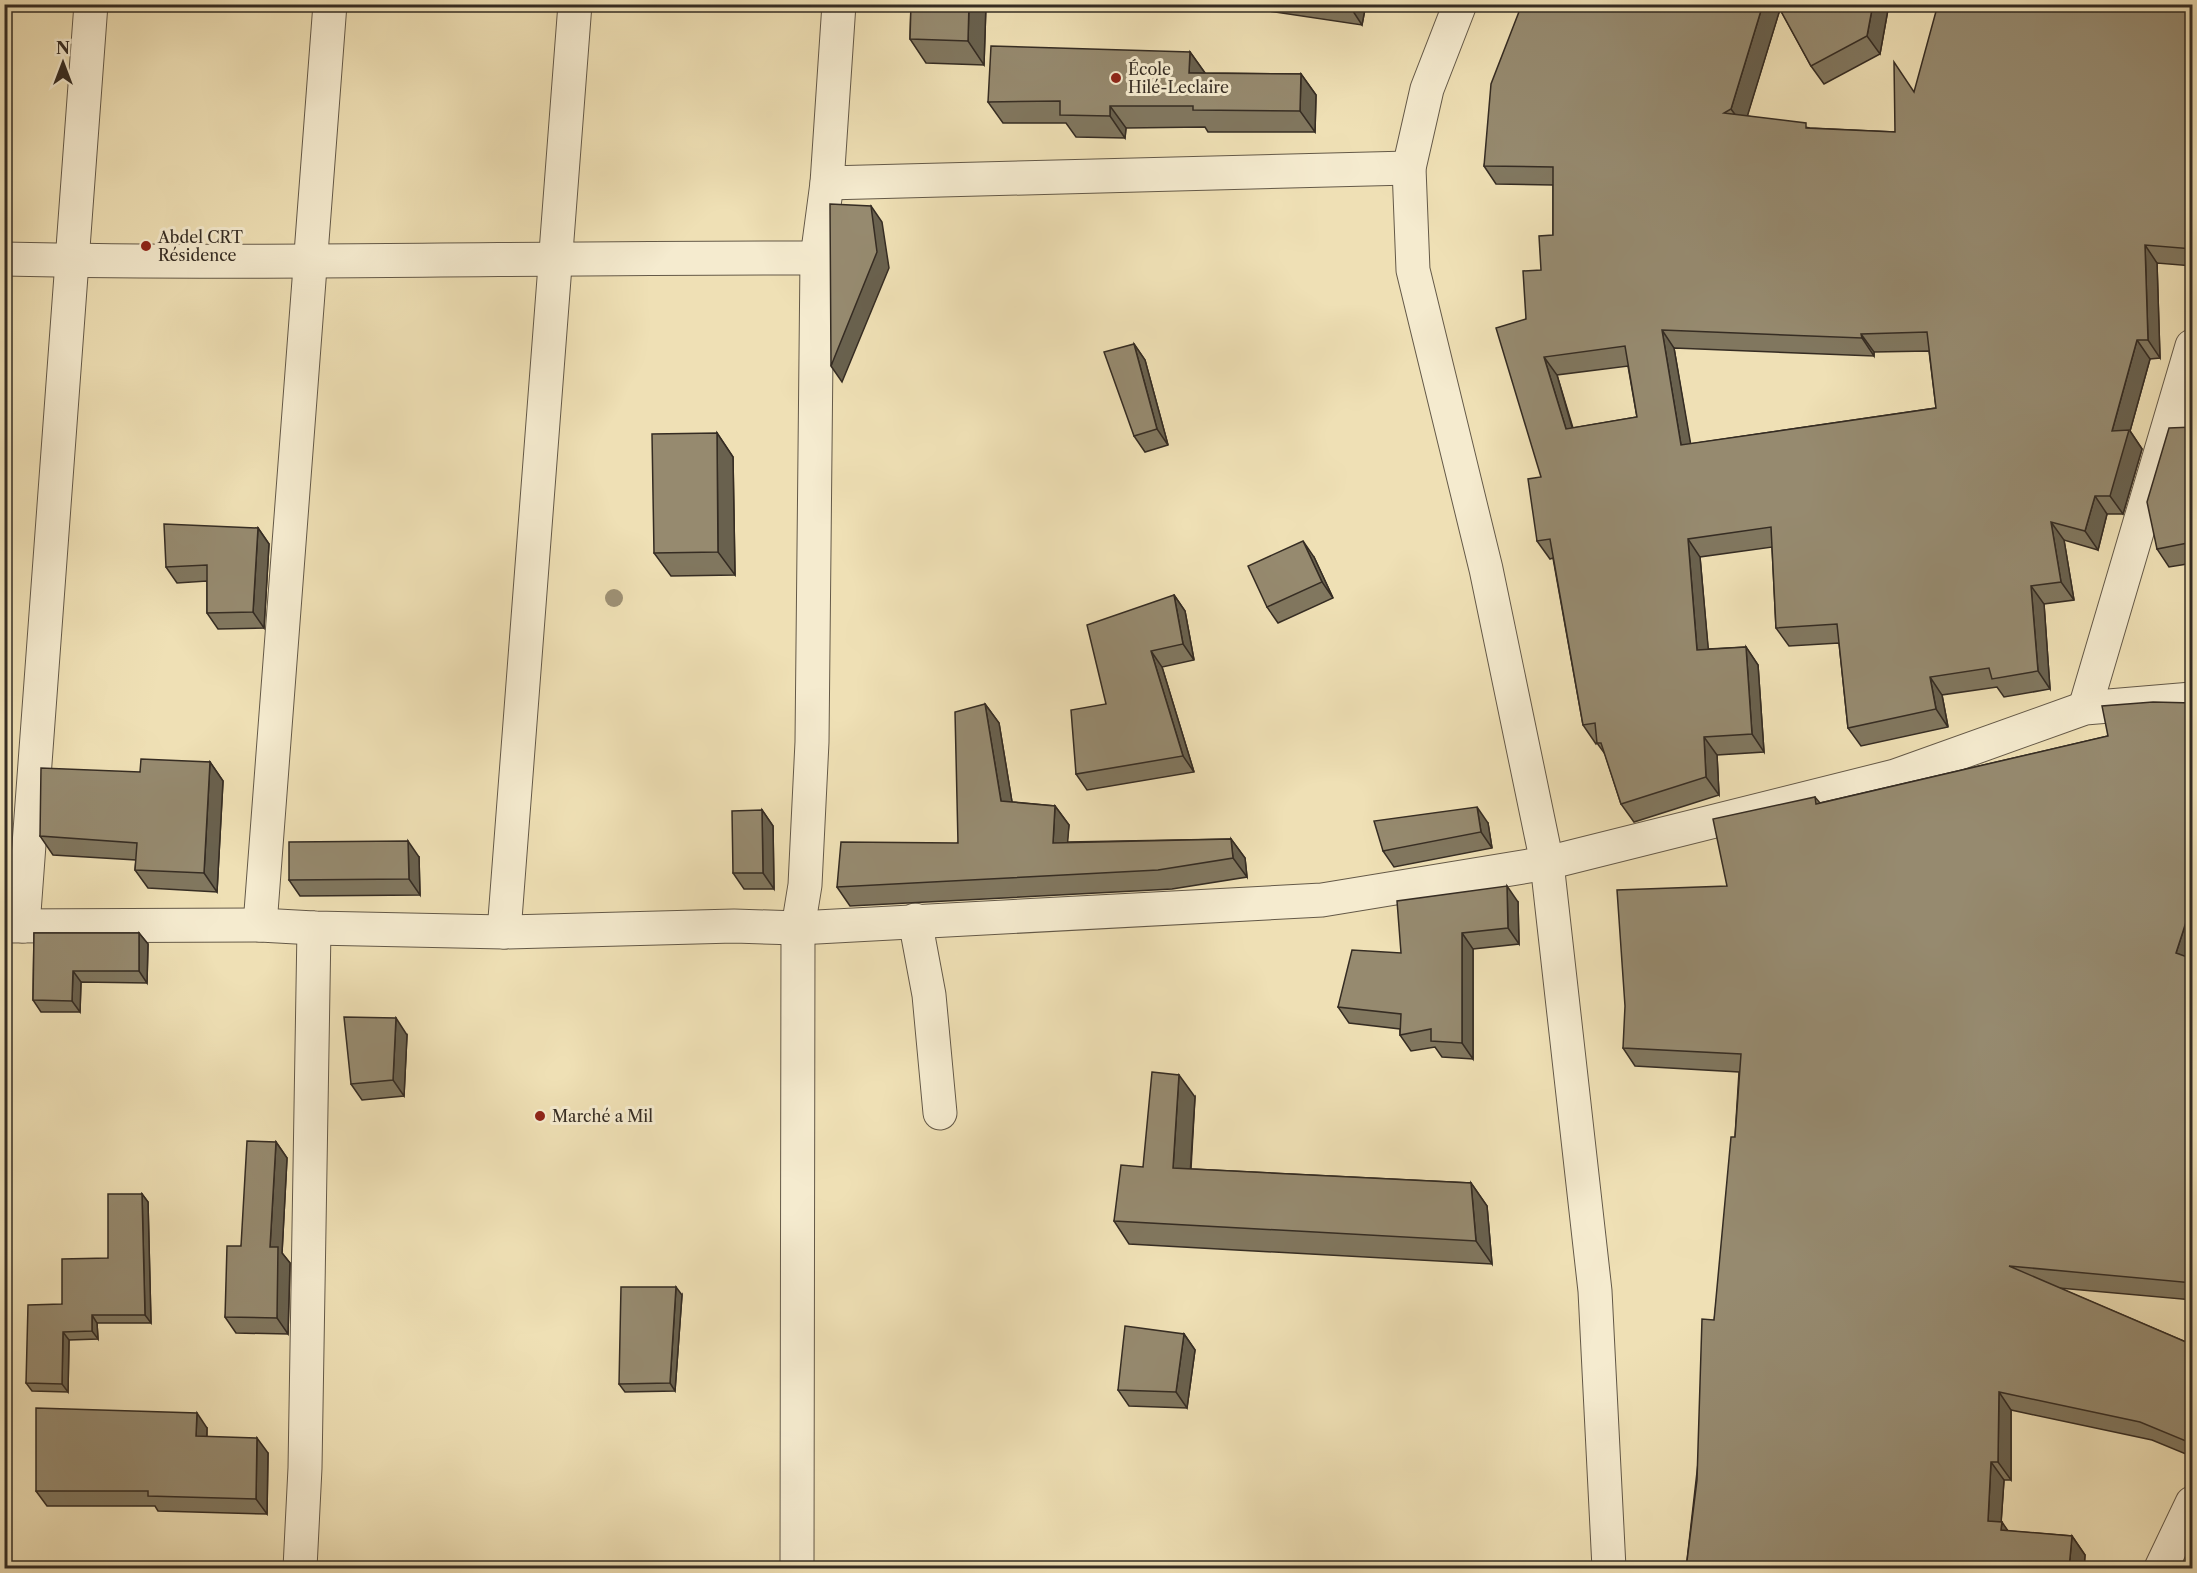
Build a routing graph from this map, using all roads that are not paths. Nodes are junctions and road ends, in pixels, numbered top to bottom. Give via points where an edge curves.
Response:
1 (91, 4) edge
2 (330, 4) edge
3 (575, 4) edge
4 (839, 4) edge
5 (1460, 4) edge
6 (1409, 168) junction
7 (827, 183) junction
8 (556, 257) junction
9 (817, 258) junction
10 (4, 259) edge
11 (71, 261) junction
12 (310, 263) junction
13 (2193, 346) edge
14 (2193, 699) edge
15 (2085, 708) junction
16 (1547, 863) junction
17 (915, 920) junction
18 (260, 924) junction
19 (14, 926) edge
20 (314, 928) junction
21 (798, 928) junction
22 (504, 932) junction
23 (940, 1113) dead end
24 (2193, 1503) edge
25 (300, 1569) edge
26 (797, 1569) edge
27 (1609, 1569) edge
28 (2161, 1569) edge

1 - 11 street
2 - 12 street
3 - 8 street
4 - 7 street
5 - 6 street via 1426,89
6 - 7 street
6 - 16 street via 1413,270 1486,569
7 - 9 street
8 - 9 street
8 - 12 street
8 - 22 street
9 - 21 street via 812,742 805,885
10 - 11 street
11 - 12 street
11 - 19 street
12 - 18 street
13 - 15 street
14 - 15 street
15 - 16 street via 1895,776
16 - 17 street via 1322,900
16 - 27 street via 1595,1291
17 - 21 street
17 - 23 street via 929,995
18 - 19 street
18 - 20 street
20 - 22 street
20 - 25 street
21 - 22 street
21 - 26 street
24 - 28 street

